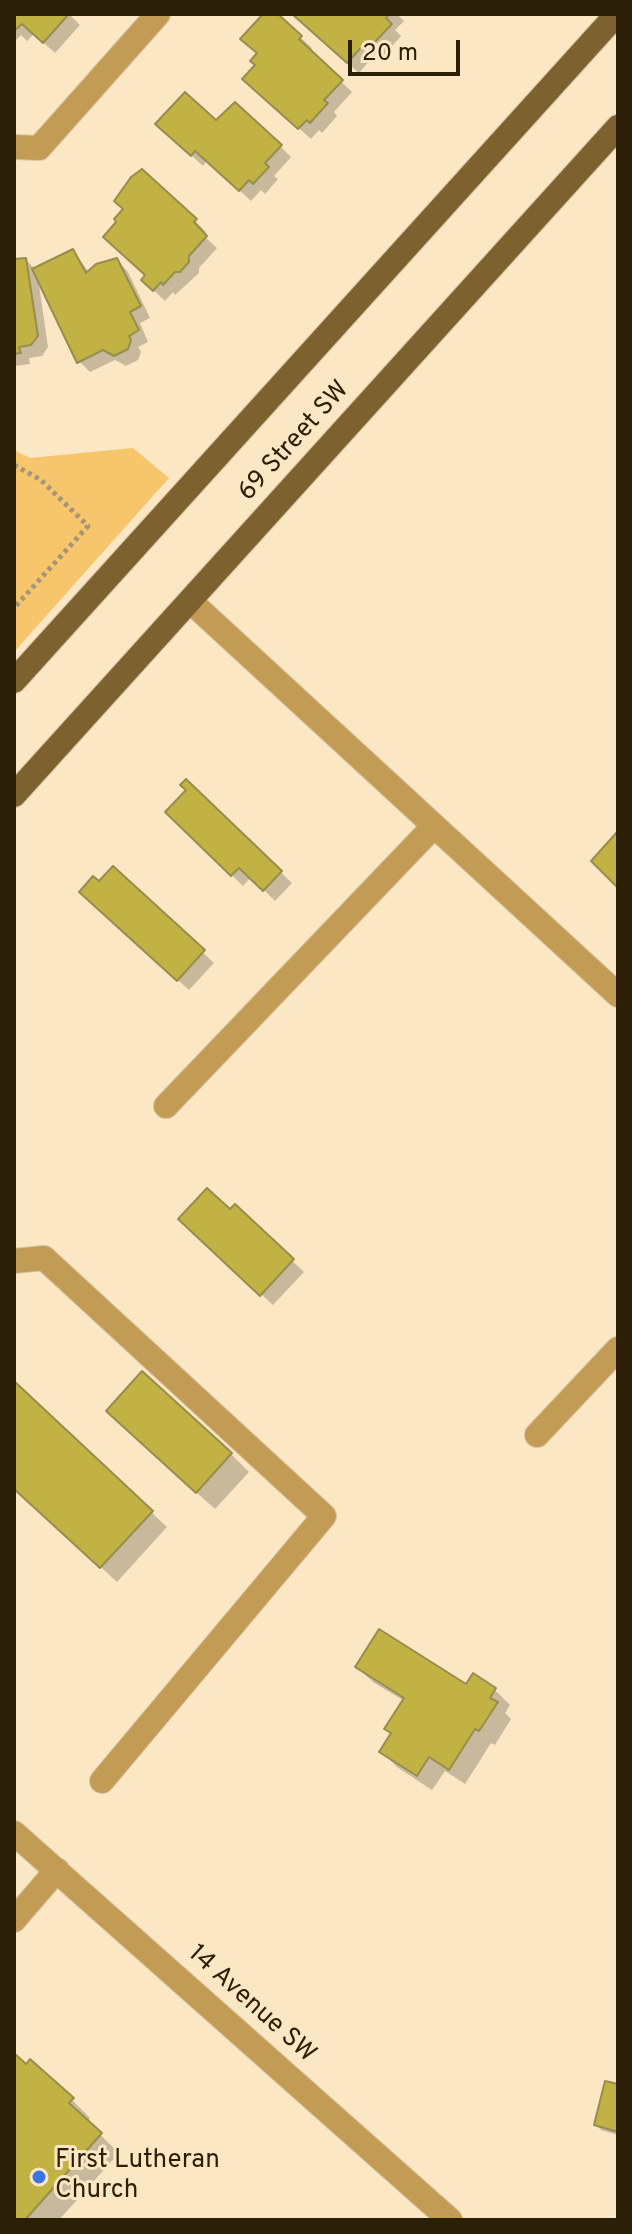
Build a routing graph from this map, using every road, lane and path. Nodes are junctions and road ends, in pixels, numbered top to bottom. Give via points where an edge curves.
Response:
1 (158, 14) edge
2 (617, 14) edge
3 (618, 127) edge
4 (14, 147) edge
5 (14, 465) edge
6 (190, 601) junction
7 (14, 608) edge
8 (14, 681) edge
9 (14, 795) edge
10 (434, 826) junction
11 (618, 995) edge
12 (166, 1106) dead end
13 (14, 1261) edge
14 (618, 1349) edge
15 (537, 1435) dead end
16 (102, 1781) dead end
17 (14, 1833) edge
18 (57, 1870) junction
19 (14, 1920) edge
20 (450, 2220) edge

1 - 4 street via 39,148
2 - 8 main road, 69 Street SW
3 - 6 main road, 69 Street SW
5 - 7 path via 41,480 88,526
6 - 9 main road, 69 Street SW
6 - 10 street
10 - 11 street
10 - 12 street
13 - 16 street via 44,1258 324,1516
14 - 15 street
17 - 18 street, 14 Avenue SW
18 - 19 street
18 - 20 street, 14 Avenue SW

